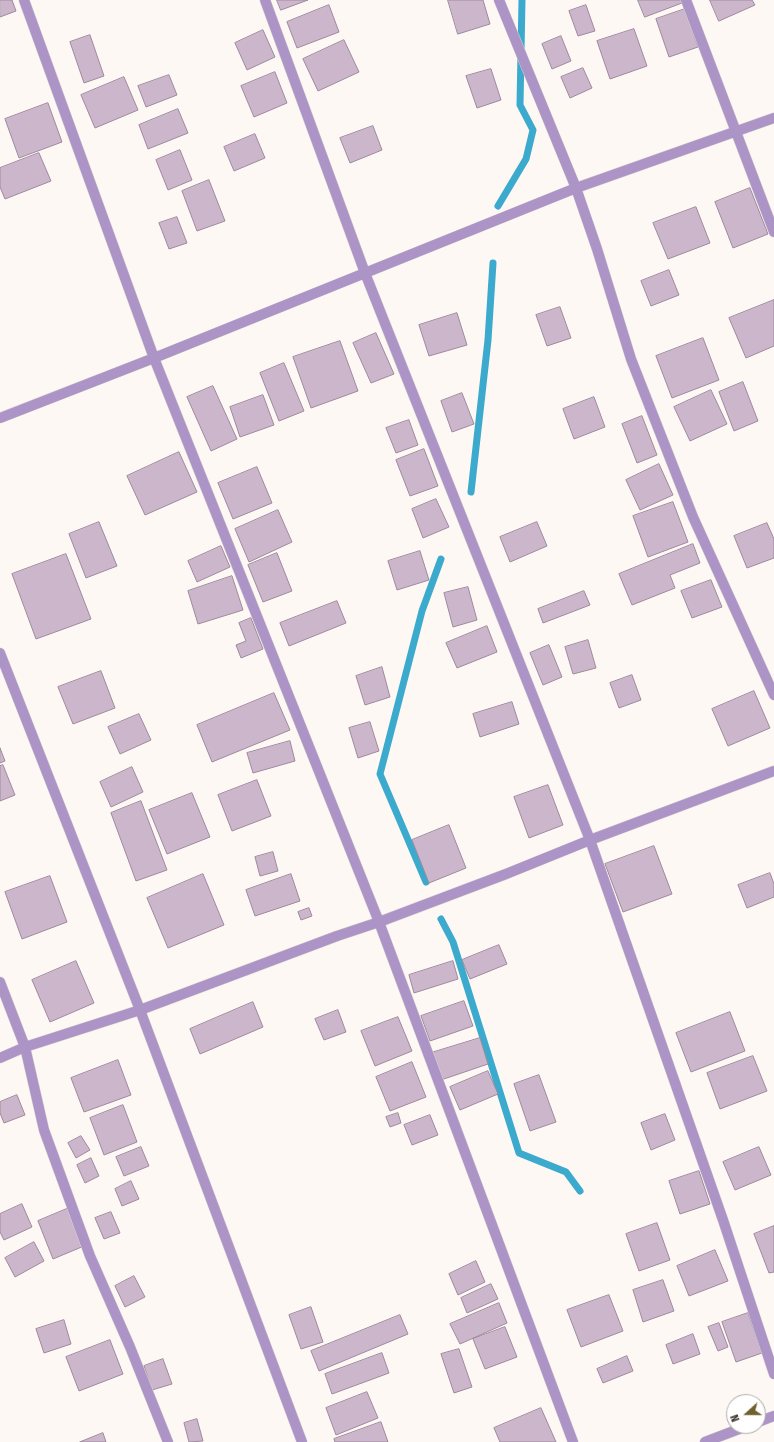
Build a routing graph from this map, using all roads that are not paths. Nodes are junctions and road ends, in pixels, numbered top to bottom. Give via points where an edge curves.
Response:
1 (24, 0) edge
2 (265, 0) edge
3 (499, 0) edge
4 (686, 0) edge
5 (774, 118) edge
6 (737, 132) junction
7 (576, 188) junction
8 (774, 232) edge
9 (365, 273) junction
10 (154, 358) junction
11 (0, 418) edge
12 (0, 653) edge
13 (774, 695) edge
14 (774, 771) edge
15 (590, 840) junction
16 (379, 922) junction
17 (0, 982) edge
18 (140, 1010) junction
19 (25, 1048) junction
20 (0, 1058) edge
21 (774, 1374) edge
22 (726, 1434) edge
23 (168, 1442) edge
24 (302, 1442) edge
25 (573, 1442) edge
26 (705, 1442) edge

1 - 10 street
2 - 9 street
3 - 7 street
4 - 6 street
5 - 6 street
6 - 7 street
6 - 8 street
7 - 9 street
7 - 13 street via 631,359 693,517
9 - 10 street
9 - 15 street
10 - 11 street
10 - 16 street
12 - 18 street
14 - 15 street
15 - 16 street
15 - 21 street
16 - 18 street
16 - 25 street
17 - 19 street
18 - 19 street
18 - 24 street
19 - 20 street
19 - 23 street via 44,1130 87,1249
22 - 26 street

